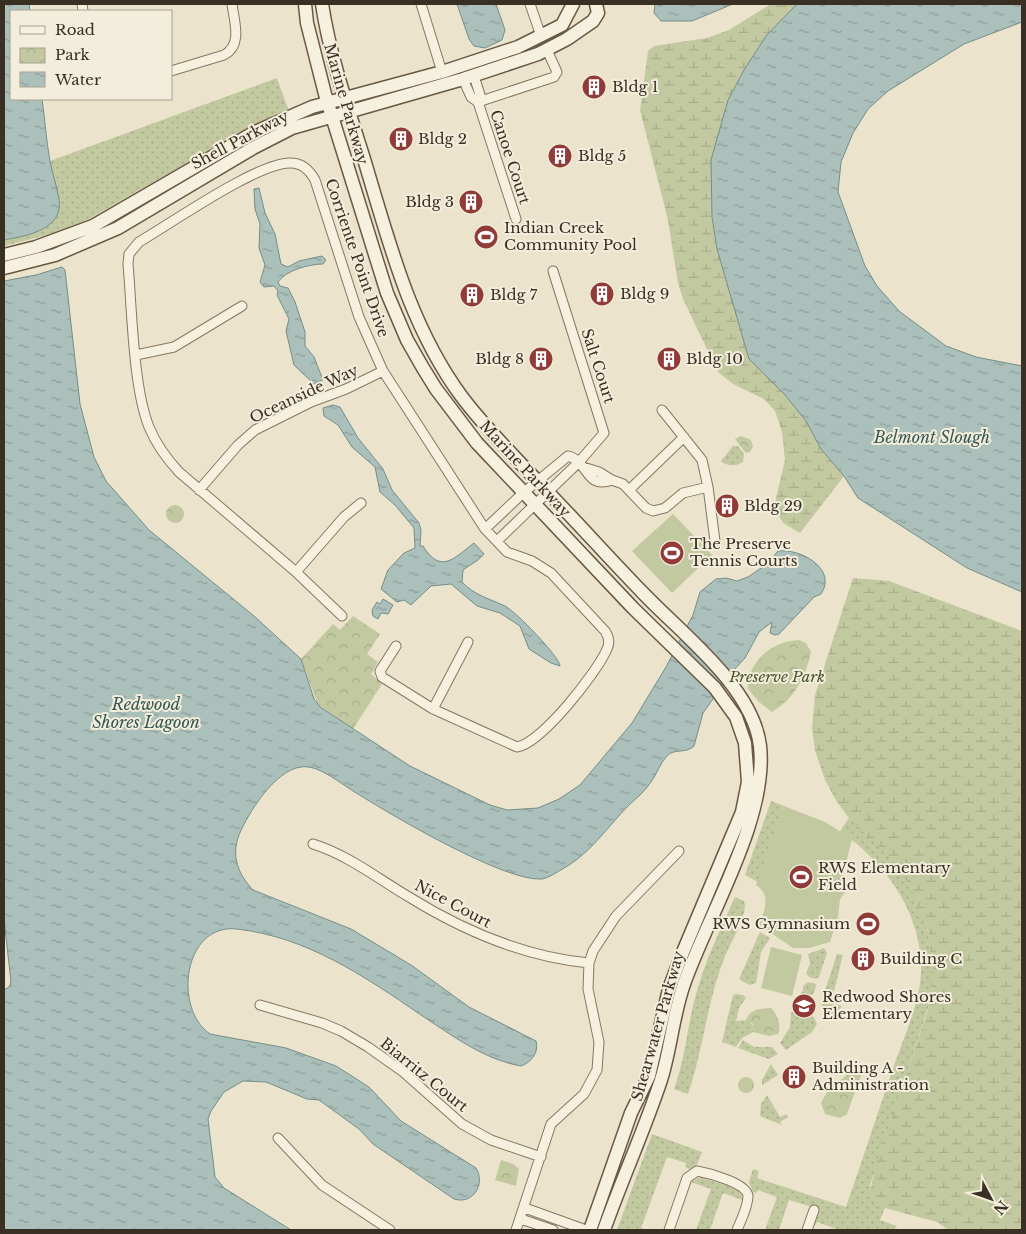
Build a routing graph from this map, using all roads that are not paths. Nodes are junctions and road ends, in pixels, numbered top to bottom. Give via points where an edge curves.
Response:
1 (232, 4) edge
2 (304, 4) edge
3 (322, 4) edge
4 (421, 4) edge
5 (530, 4) edge
6 (573, 4) edge
7 (609, 4) edge
8 (597, 8) edge
9 (541, 36) junction
10 (548, 50) junction
11 (172, 71) edge
12 (442, 72) junction
13 (469, 77) junction
14 (346, 98) junction
15 (480, 101) junction
16 (328, 103) junction
17 (349, 111) junction
18 (332, 116) junction
19 (516, 220) dead end
20 (4, 254) edge
21 (4, 268) edge
22 (553, 271) dead end
23 (242, 306) dead end
24 (136, 355) junction
25 (383, 371) junction
26 (662, 410) dead end
27 (684, 437) junction
28 (581, 465) junction
29 (537, 481) junction
30 (708, 487) junction
31 (199, 490) junction
32 (629, 490) junction
33 (548, 492) junction
34 (523, 493) junction
35 (362, 503) dead end
36 (534, 505) junction
37 (485, 529) junction
38 (497, 541) junction
39 (715, 541) dead end
40 (296, 572) junction
41 (342, 616) dead end
42 (468, 642) dead end
43 (396, 646) dead end
44 (433, 709) junction
45 (313, 844) dead end
46 (679, 851) dead end
47 (729, 887) junction
48 (701, 908) junction
49 (590, 963) junction
50 (260, 1005) dead end
51 (278, 1138) dead end
52 (541, 1157) junction
53 (525, 1208) junction
54 (814, 1210) dead end
55 (521, 1218) junction
56 (390, 1230) edge
57 (516, 1230) edge
58 (554, 1230) edge
59 (586, 1230) edge
60 (590, 1230) edge
61 (604, 1230) edge
62 (669, 1230) edge
63 (737, 1230) edge
64 (807, 1230) edge

1 - 11 street via 236,37 231,50
2 - 16 main road, Marine Parkway
3 - 14 main road, Marine Parkway
4 - 12 street
5 - 9 street
6 - 9 main road, Shell Parkway via 562,25
7 - 8 main road, Shell Parkway
8 - 10 main road, Shell Parkway via 588,25
9 - 12 main road, Shell Parkway via 491,57
10 - 13 main road, Shell Parkway
10 - 15 street via 556,70 554,77
12 - 14 main road, Shell Parkway
13 - 15 street, Canoe Court via 471,97
13 - 17 main road, Shell Parkway
14 - 16 main road, Shell Parkway
14 - 17 main road, Marine Parkway
15 - 19 street, Canoe Court
16 - 18 main road, Marine Parkway
16 - 20 main road, Shell Parkway via 255,132 93,226 36,247
17 - 18 main road, Shell Parkway
17 - 29 main road, Marine Parkway via 398,272 428,341 462,397
18 - 21 main road, Shell Parkway via 292,128 253,148 118,228 55,255
18 - 34 main road, Marine Parkway via 386,292 407,340 436,389 468,433
22 - 28 street, Salt Court via 604,429 601,439 586,451
23 - 24 street via 174,348
24 - 25 street, Corriente Point Drive via 128,261 134,247 254,173 277,164 292,163 305,168 315,180 359,317
24 - 31 street, Corriente Point Drive via 149,428 169,462
25 - 31 street, Oceanside Way via 261,426 246,437
25 - 37 street, Corriente Point Drive
26 - 27 street
27 - 30 street via 702,460
27 - 32 street
28 - 29 street via 568,456
28 - 32 street via 603,473
28 - 33 street, Salt Court
29 - 33 main road, Marine Parkway
29 - 34 street
30 - 32 street via 683,493 665,508 655,511 646,508
30 - 39 street
31 - 40 street, Corriente Point Drive
33 - 36 street
33 - 47 main road, Marine Parkway via 739,693 757,734 760,784 749,826 730,874
34 - 36 main road, Marine Parkway
34 - 37 street
35 - 40 street via 344,516
36 - 38 street
36 - 48 main road, Marine Parkway via 707,679 739,723 745,743 748,782 742,812
37 - 38 street, Corriente Point Drive
38 - 44 street, Corriente Point Drive via 507,552 532,561 551,573 605,631 607,649 560,714 524,746 512,747
40 - 41 street, Corriente Point Drive
42 - 44 street
43 - 44 street, Corriente Point Drive via 380,671 381,675
45 - 49 street, Nice Court via 336,851 433,912 492,940 552,958
46 - 49 street via 610,923
47 - 48 main road via 715,893
47 - 61 main road, Shearwater Parkway via 682,989 662,1076
48 - 60 main road, Shearwater Parkway via 669,989 649,1076 631,1113
49 - 52 street via 591,1009 598,1042 596,1070 584,1094 551,1124
50 - 52 street, Biarritz Court via 340,1031 402,1071 462,1124 491,1140
51 - 56 street via 322,1185
52 - 53 street
53 - 55 street
53 - 59 street
54 - 64 street
55 - 57 street
55 - 58 street
62 - 63 street via 687,1178 698,1171 739,1185 746,1191 748,1198

